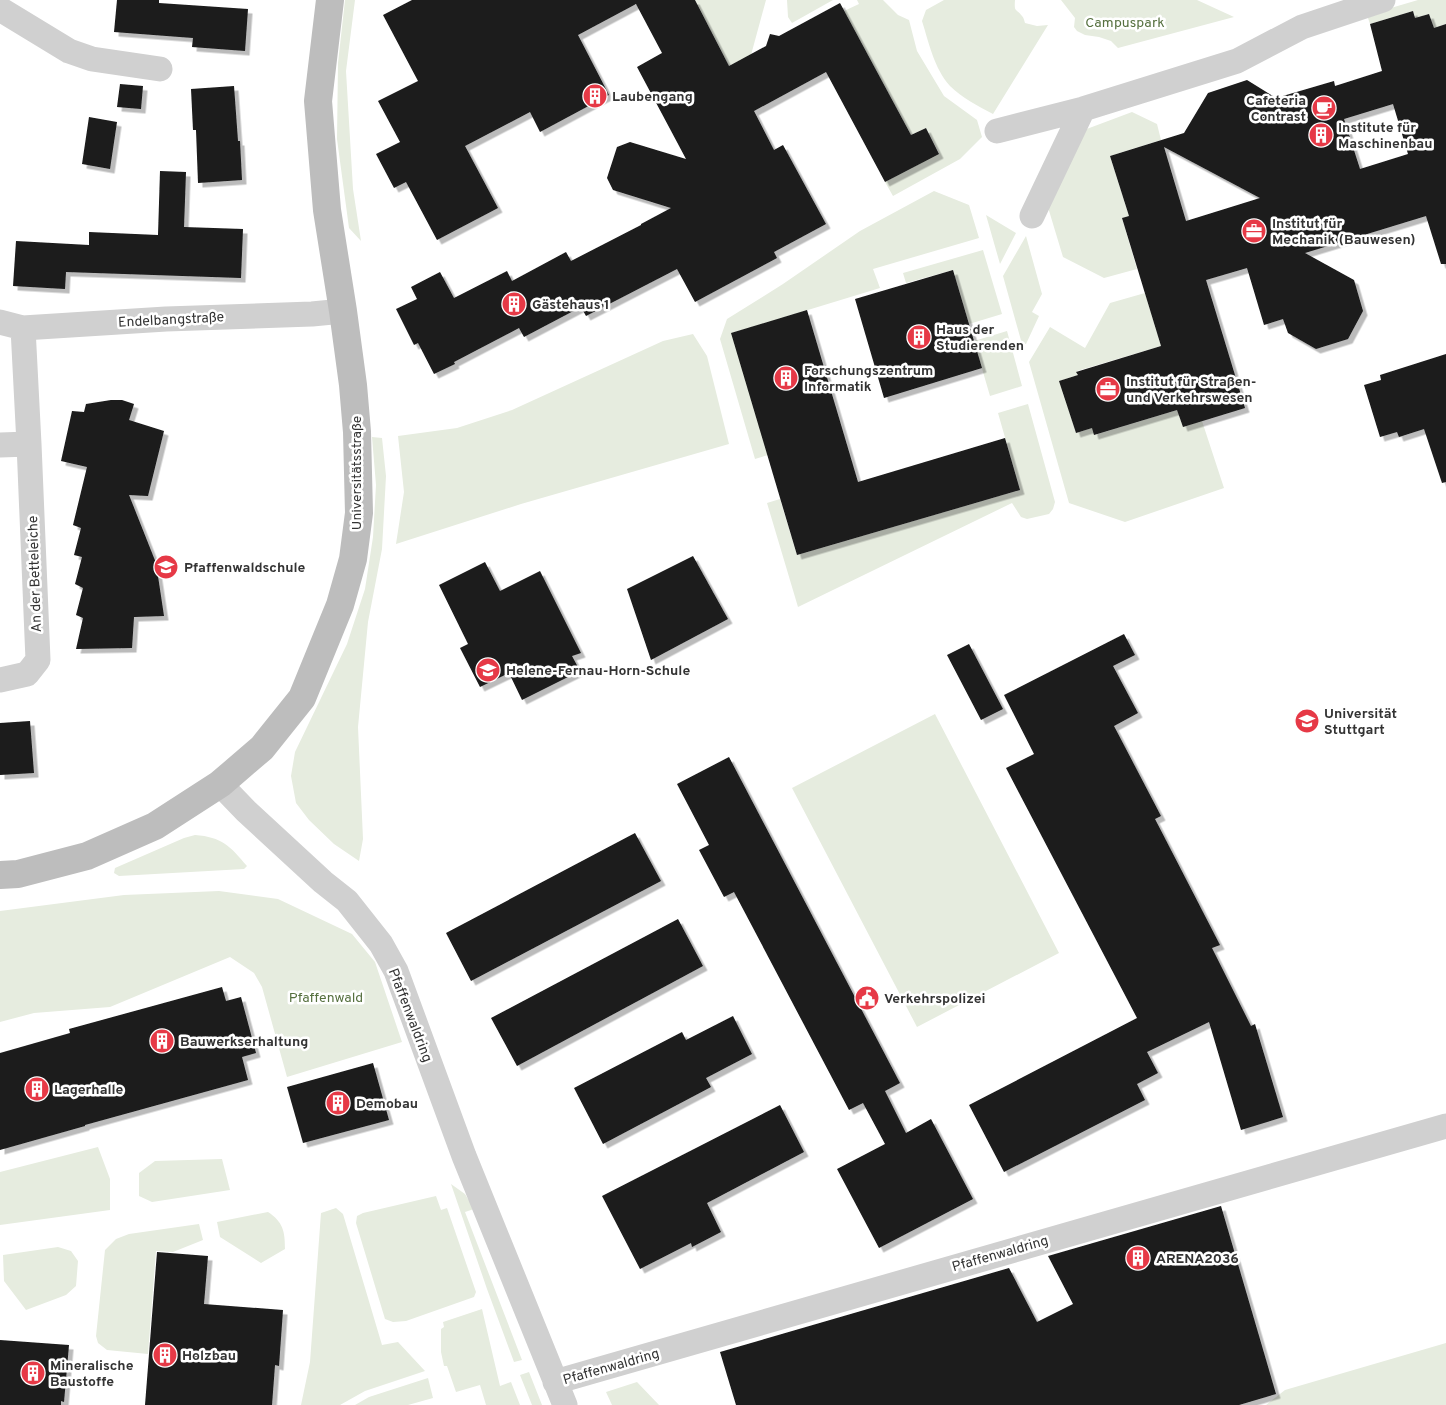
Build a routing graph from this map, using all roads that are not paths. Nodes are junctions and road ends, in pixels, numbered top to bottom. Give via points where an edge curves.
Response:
1 (330, 0) edge
2 (1383, 0) edge
3 (0, 9) edge
4 (160, 69) dead end
5 (1083, 109) junction
6 (997, 131) dead end
7 (1032, 216) dead end
8 (343, 311) junction
9 (11, 325) edge
10 (29, 444) junction
11 (0, 445) edge
12 (0, 680) edge
13 (220, 784) junction
14 (0, 875) edge
15 (1446, 1126) edge
16 (555, 1382) junction
17 (565, 1405) edge

1 - 8 street, Universitätsstraße via 318,101 327,210
2 - 5 street via 1302,27 1236,61
3 - 4 street via 69,51 92,59
5 - 6 street
5 - 7 street
8 - 9 street, Endelbangstraße
8 - 13 street, Universitätsstraße via 357,432 359,513 353,559 340,605 302,698 262,748
9 - 10 street, An der Betteleiche
10 - 11 street
10 - 12 street, An der Betteleiche via 38,660 27,674
13 - 14 street, Universitätsstraße via 156,826 87,856 18,874
13 - 16 street, Pfaffenwaldring via 347,901 381,944 396,971 464,1156
15 - 16 street, Pfaffenwaldring
16 - 17 street, Pfaffenwaldring

